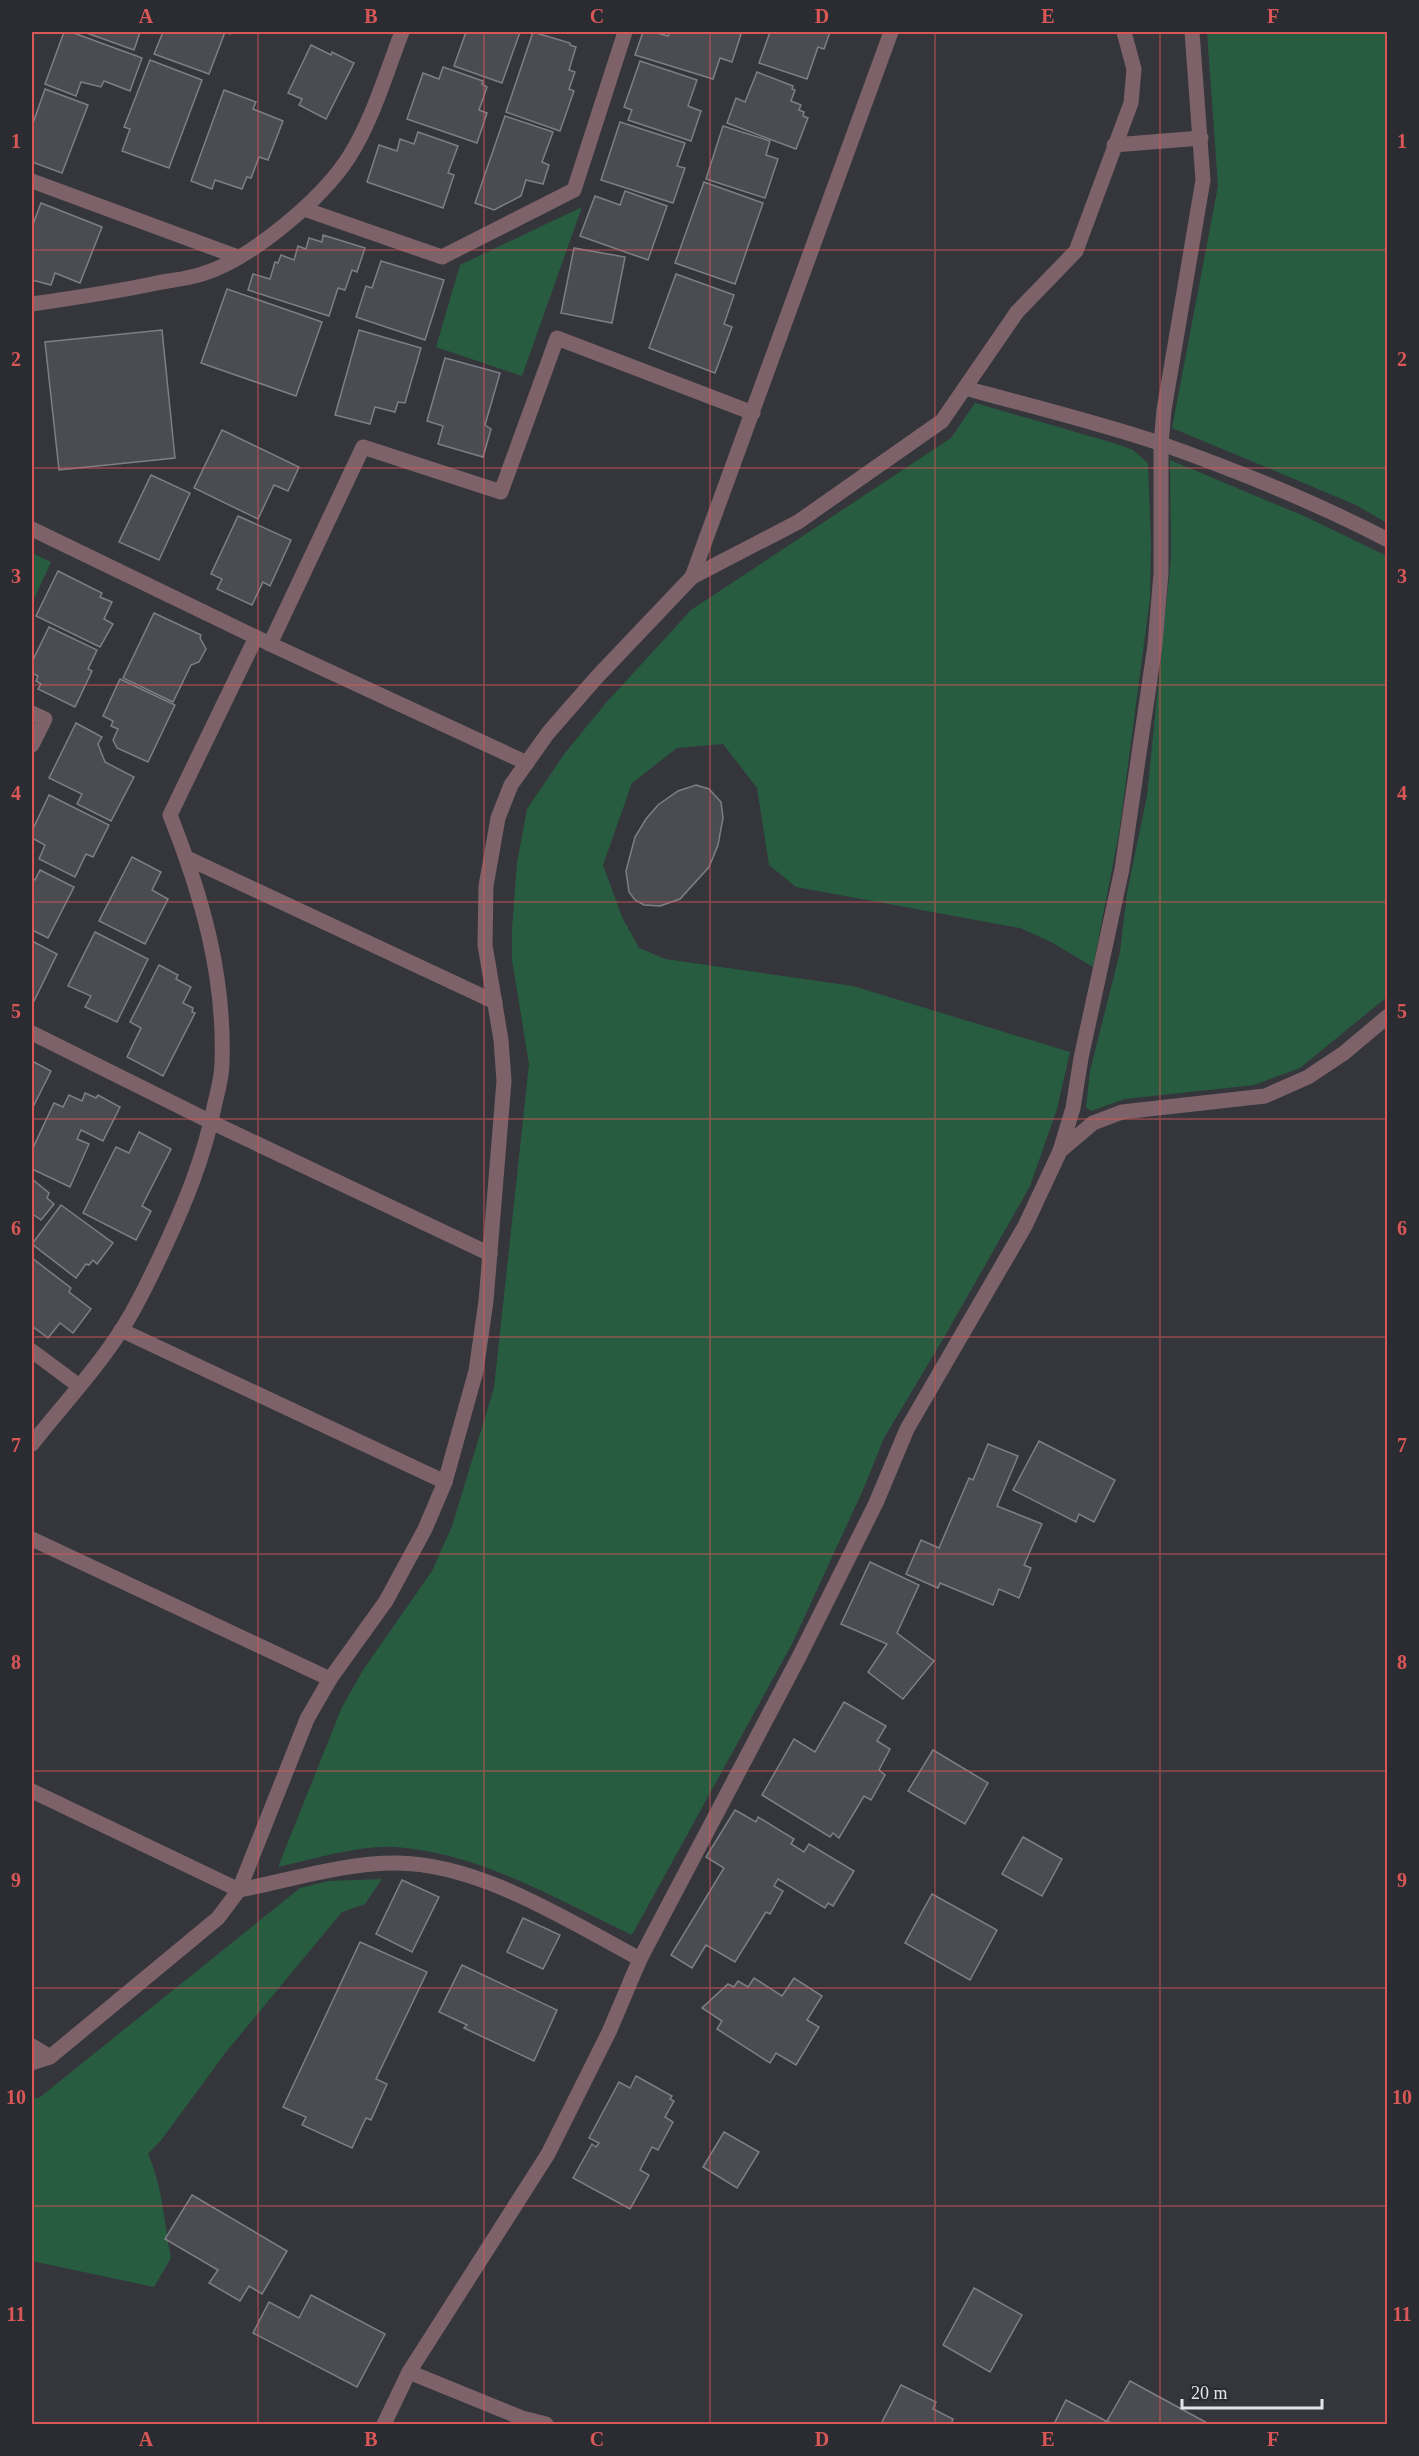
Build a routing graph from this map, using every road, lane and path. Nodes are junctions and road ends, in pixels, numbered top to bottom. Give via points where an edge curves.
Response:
1 (402, 32) edge
2 (625, 32) edge
3 (891, 32) edge
4 (1124, 32) edge
5 (1192, 32) edge
6 (1201, 138) junction
7 (1114, 145) junction
8 (32, 181) edge
9 (304, 209) junction
10 (238, 257) junction
11 (32, 303) edge
12 (965, 388) junction
13 (753, 413) junction
14 (1161, 444) junction
15 (32, 529) edge
16 (1388, 540) edge
17 (692, 577) junction
18 (263, 640) junction
19 (32, 712) edge
20 (32, 745) edge
21 (527, 763) junction
22 (187, 858) junction
23 (495, 1002) junction
24 (1388, 1016) edge
25 (32, 1033) edge
26 (211, 1122) junction
27 (1060, 1151) junction
28 (490, 1254) junction
29 (121, 1330) junction
30 (32, 1351) edge
31 (79, 1386) junction
32 (32, 1444) edge
33 (445, 1482) junction
34 (32, 1539) edge
35 (330, 1678) junction
36 (32, 1791) edge
37 (239, 1890) junction
38 (640, 1959) junction
39 (32, 2046) edge
40 (50, 2057) junction
41 (32, 2063) edge
42 (410, 2372) junction
43 (384, 2424) edge
44 (546, 2424) edge

1 - 9 street via 350,155
2 - 9 street via 574,190 442,257
3 - 13 street
4 - 7 street via 1134,69 1131,103
5 - 6 street
6 - 7 street
6 - 14 street via 1203,180
7 - 12 street via 1076,251 1017,312
8 - 10 street
9 - 10 street
10 - 11 street via 203,274
12 - 14 street
12 - 17 street via 942,421 798,522
13 - 17 street
13 - 18 street via 557,338 501,492 363,447
14 - 16 street via 1280,490
14 - 27 street via 1161,573 1155,645 1122,869 1073,1108
15 - 18 street
17 - 21 street via 596,678
18 - 21 street
18 - 22 street via 170,815
19 - 20 street via 45,719
21 - 23 street via 511,785 498,818 486,886 485,945
22 - 23 street
22 - 26 street via 214,953 221,1000 222,1065
23 - 28 street via 504,1081
24 - 27 street via 1308,1077 1265,1096 1122,1112 1093,1123
25 - 26 street
26 - 28 street
26 - 29 street via 181,1214
27 - 38 street via 1025,1226 907,1429 876,1503 798,1659
28 - 33 street via 476,1371
29 - 31 street
29 - 33 street
30 - 31 street
31 - 32 street
33 - 35 street via 386,1601
34 - 35 street
35 - 37 street via 307,1719
36 - 37 street
37 - 38 street via 343,1867 397,1863 440,1868 489,1882
37 - 40 street via 218,1918
38 - 42 street via 609,2032 548,2154
39 - 40 street
40 - 41 street
42 - 43 street
42 - 44 street

